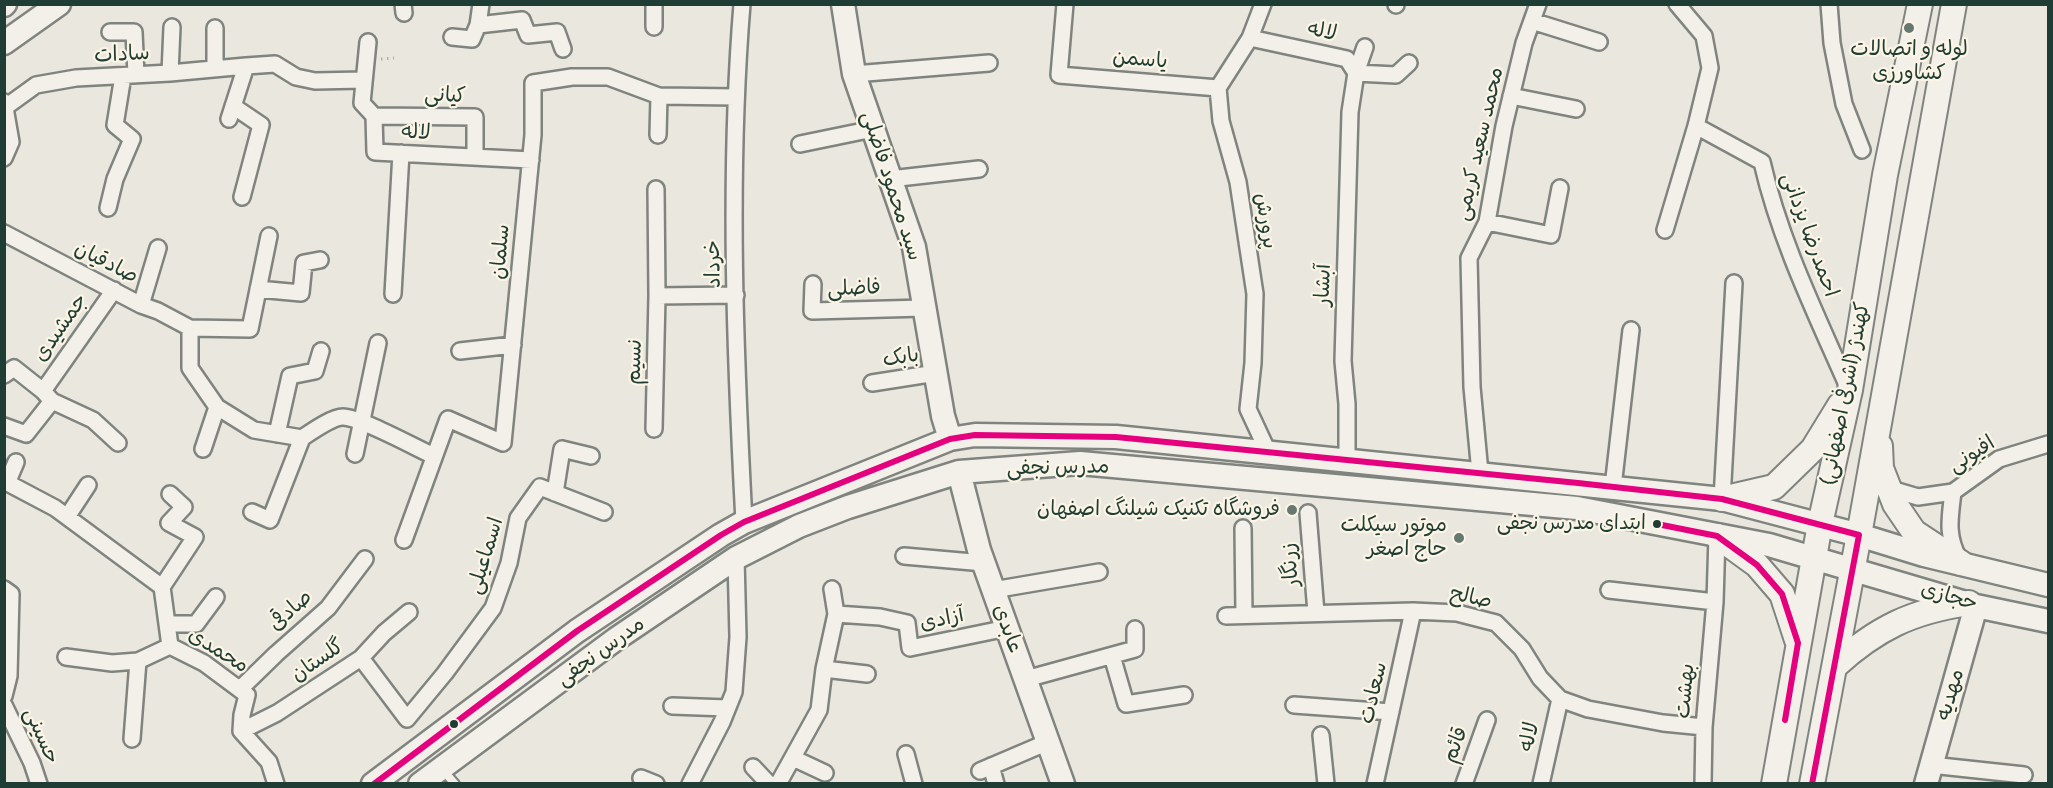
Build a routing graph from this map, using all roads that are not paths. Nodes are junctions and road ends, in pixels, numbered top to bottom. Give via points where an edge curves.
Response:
1 (59, 4) edge
2 (481, 4) edge
3 (654, 4) edge
4 (742, 4) edge
5 (843, 4) edge
6 (1065, 4) edge
7 (1263, 4) edge
8 (1538, 4) edge
9 (1677, 4) edge
10 (1829, 4) edge
11 (1920, 4) edge
12 (1954, 4) edge
13 (1532, 21) junction
14 (478, 25) junction
15 (172, 27) dead end
16 (654, 27) dead end
17 (215, 28) dead end
18 (110, 32) dead end
19 (452, 38) dead end
20 (1250, 38) junction
21 (368, 42) dead end
22 (1599, 42) dead end
23 (4, 43) edge
24 (1365, 46) dead end
25 (563, 49) dead end
26 (989, 63) dead end
27 (1409, 63) dead end
28 (246, 66) junction
29 (215, 69) junction
30 (170, 73) junction
31 (1356, 73) junction
32 (854, 74) junction
33 (130, 75) junction
34 (363, 80) junction
35 (1218, 87) junction
36 (659, 96) junction
37 (1511, 96) junction
38 (736, 97) junction
39 (6, 104) edge
40 (1576, 109) dead end
41 (374, 116) junction
42 (1696, 126) junction
43 (873, 129) junction
44 (658, 135) dead end
45 (800, 144) dead end
46 (1862, 150) dead end
47 (401, 153) junction
48 (475, 157) junction
49 (4, 158) edge
50 (531, 160) junction
51 (979, 169) dead end
52 (890, 179) junction
53 (1560, 188) dead end
54 (656, 189) dead end
55 (242, 197) dead end
56 (108, 208) dead end
57 (1487, 222) junction
58 (1665, 230) dead end
59 (4, 233) edge
60 (269, 236) dead end
61 (158, 248) dead end
62 (320, 260) dead end
63 (1734, 283) dead end
64 (813, 284) dead end
65 (258, 289) junction
66 (114, 290) junction
67 (393, 294) dead end
68 (736, 295) junction
69 (657, 296) junction
70 (141, 305) junction
71 (924, 308) junction
72 (190, 328) junction
73 (1631, 330) dead end
74 (378, 344) dead end
75 (513, 345) junction
76 (321, 351) dead end
77 (460, 351) dead end
78 (936, 374) junction
79 (4, 375) edge
80 (872, 383) dead end
81 (1850, 390) junction
82 (47, 396) junction
83 (217, 406) junction
84 (363, 422) junction
85 (1878, 423) junction
86 (4, 426) edge
87 (654, 429) dead end
88 (277, 434) junction
89 (302, 438) junction
90 (950, 439) junction
91 (118, 443) dead end
92 (2049, 444) edge
93 (203, 449) dead end
94 (1269, 452) junction
95 (355, 454) dead end
96 (434, 456) junction
97 (591, 456) dead end
98 (1347, 460) junction
99 (16, 462) dead end
100 (1453, 470) junction
101 (959, 472) junction
102 (1480, 473) junction
103 (6, 481) edge
104 (88, 485) dead end
105 (1613, 487) junction
106 (1891, 489) junction
107 (1953, 492) junction
108 (555, 493) junction
109 (170, 494) dead end
110 (1449, 497) junction
111 (1722, 499) junction
112 (252, 512) dead end
113 (604, 512) dead end
114 (1308, 513) dead end
115 (68, 517) junction
116 (744, 522) junction
117 (1820, 524) junction
118 (1243, 528) dead end
119 (1859, 535) junction
120 (1717, 536) junction
121 (404, 540) dead end
122 (904, 556) dead end
123 (736, 558) junction
124 (365, 559) dead end
125 (1814, 559) junction
126 (984, 562) junction
127 (1961, 563) junction
128 (1852, 568) junction
129 (1099, 572) dead end
130 (2049, 585) edge
131 (162, 587) junction
132 (4, 589) edge
133 (832, 590) dead end
134 (993, 590) junction
135 (1609, 590) dead end
136 (216, 597) dead end
137 (1715, 602) junction
138 (1972, 605) junction
139 (1413, 611) junction
140 (409, 612) dead end
141 (1316, 613) junction
142 (836, 614) junction
143 (1244, 615) junction
144 (1227, 616) dead end
145 (2049, 621) edge
146 (167, 624) junction
147 (1007, 628) junction
148 (1135, 629) dead end
149 (1798, 643) junction
150 (170, 646) junction
151 (1112, 656) junction
152 (66, 657) dead end
153 (361, 658) junction
154 (138, 661) junction
155 (1835, 666) junction
156 (824, 669) junction
157 (867, 674) dead end
158 (517, 675) junction
159 (7, 676) edge
160 (1026, 679) junction
161 (240, 689) junction
162 (1184, 695) dead end
163 (4, 696) edge
164 (537, 698) junction
165 (1560, 699) junction
166 (4, 705) edge
167 (1294, 705) dead end
168 (672, 706) dead end
169 (728, 708) junction
170 (1391, 712) junction
171 (1487, 720) dead end
172 (9, 725) edge
173 (1704, 727) junction
174 (241, 731) junction
175 (1321, 735) dead end
176 (132, 739) dead end
177 (1048, 742) junction
178 (906, 754) dead end
179 (793, 758) junction
180 (753, 767) dead end
181 (825, 773) dead end
182 (1929, 774) edge
183 (2024, 775) dead end
184 (448, 776) edge
185 (39, 783) edge
186 (276, 783) edge
187 (373, 783) edge
188 (420, 783) edge
189 (690, 783) edge
190 (769, 783) edge
191 (778, 783) edge
192 (914, 783) edge
193 (996, 783) edge
194 (1063, 783) edge
195 (1326, 783) edge
196 (1375, 783) edge
197 (1464, 783) edge
198 (1541, 783) edge
199 (1703, 783) edge
200 (1774, 783) edge
201 (1812, 783) edge

1 - 23 main road
2 - 14 street
3 - 16 street
4 - 38 street, خرداد
5 - 32 main road, سید محمود فاضلی
6 - 35 street, یاسمن via 1059,75
7 - 20 street
8 - 13 street, محمد سعید کریمی
9 - 42 street via 1704,36 1710,68
10 - 46 street via 1844,104
11 - 81 main road, کهندژ (اشرفی اصفهانی) via 1885,175
12 - 85 main road, کهندژ (اشرفی اصفهانی)
13 - 22 street
13 - 37 street, محمد سعید کریمی
14 - 19 street via 472,39
14 - 25 street via 522,20 528,35 557,32
15 - 30 street
17 - 29 street
18 - 33 street via 134,32
20 - 31 street, لاله via 1347,59
20 - 35 street
21 - 34 street, لاله
24 - 31 street, آبشار
26 - 32 street
27 - 31 street via 1396,75
28 - 29 street, سادات
28 - 34 street, سادات via 274,64 296,77 315,81
28 - 55 street via 231,113 261,125
29 - 30 street, سادات
30 - 33 street, سادات
31 - 98 street, آبشار via 1350,112 1343,361
32 - 43 main road, سید محمود فاضلی
33 - 39 street, سادات via 36,85
33 - 56 street via 115,125 132,139
34 - 41 street, لاله via 363,103
35 - 94 street, پرورش via 1221,121 1238,182 1255,294 1248,409
36 - 38 street, سلمان
36 - 44 street
36 - 50 street, سلمان via 608,77 533,83
37 - 40 street
37 - 57 street, محمد سعید کریمی
38 - 68 street, خرداد
39 - 49 street via 10,142
41 - 47 street, لاله via 375,152
41 - 48 street, کیانی via 476,117
42 - 58 street
42 - 81 street, احمدرضا یزدانی via 1762,162 1792,261
43 - 45 street
43 - 52 main road, سید محمود فاضلی
47 - 48 street, لاله
47 - 67 street
48 - 50 street, لاله
50 - 75 street, سلمان
51 - 52 street
52 - 71 main road, سید محمود فاضلی via 914,247
53 - 57 street via 1551,235
54 - 69 street, نسیم
57 - 102 street, محمد سعید کریمی via 1469,258 1472,387
59 - 66 street, صادقیان
60 - 65 street
61 - 70 street
62 - 65 street via 304,263 302,293
63 - 111 street
64 - 71 street, فاضلی via 812,311
65 - 72 street via 250,329
66 - 70 street, صادقیان
66 - 82 street, جمشیدی
68 - 69 street
68 - 116 street, خرداد
69 - 87 street, نسیم
70 - 72 street, صادقیان
71 - 78 main road, سید محمود فاضلی
72 - 83 street via 190,368
73 - 105 street
74 - 84 street
75 - 77 street
75 - 96 street, سلمان via 503,443 448,419
76 - 88 street via 315,371 290,376
78 - 80 street, بابک
78 - 90 main road, سید محمود فاضلی
79 - 82 street via 14,368
81 - 111 main road via 1813,449 1773,487
81 - 117 main road, کهندژ (اشرفی اصفهانی)
82 - 86 street, جمشیدی via 26,434
82 - 91 street via 93,420
83 - 88 street via 254,430
83 - 93 street
84 - 89 street via 343,417
84 - 95 street
84 - 96 street
85 - 106 main road via 1881,468
85 - 119 main road, کهندژ (اشرفی اصفهانی)
88 - 89 street
89 - 112 street via 270,520
90 - 94 main road, مدرس نجفی via 975,435 1116,437
90 - 116 main road, مدرس نجفی
92 - 107 street, افیونی via 1998,459
94 - 98 main road, مدرس نجفی
96 - 121 street, سلمان
97 - 108 street via 562,449
98 - 100 main road, مدرس نجفی
99 - 103 street
100 - 102 main road, مدرس نجفی
100 - 110 main road
101 - 110 main road, مدرس نجفی via 1080,463
101 - 123 main road, مدرس نجفی via 848,507 799,526
101 - 126 main road, عابدی
102 - 105 main road, مدرس نجفی
103 - 115 street
104 - 115 street
105 - 111 main road, مدرس نجفی
106 - 107 street, افیونی via 1918,497
106 - 127 main road via 1895,504 1914,532
107 - 127 street, افیونی via 1951,544
108 - 113 street
108 - 153 street, اسماعیلی via 540,487 518,518 509,563 493,608 407,719
109 - 131 street via 183,507 169,522 195,537
110 - 120 main road, مدرس نجفی via 1577,508
111 - 117 main road, مدرس نجفی
114 - 141 street, زرنگار
115 - 131 street
116 - 158 main road, مدرس نجفی via 577,630
117 - 119 main road, حجازی
117 - 125 main road, کهندژ (اشرفی اصفهانی)
118 - 143 street
119 - 127 main road, حجازی
119 - 128 main road, کهندژ (اشرفی اصفهانی)
120 - 125 main road, مدرس نجفی via 1769,545
120 - 137 street, بهشت
120 - 149 main road via 1757,566 1782,594
122 - 126 street
123 - 164 main road, مدرس نجفی
123 - 169 street via 738,638 734,692
124 - 161 street, صادقی via 328,608
125 - 128 main road, حجازی
125 - 149 main road, کهندژ (اشرفی اصفهانی)
126 - 134 main road, عابدی
127 - 130 main road, حجازی
128 - 138 main road, حجازی
128 - 155 main road, کهندژ (اشرفی اصفهانی)
129 - 134 street
131 - 146 street, محمدی
132 - 159 street, حسینی via 11,594
133 - 142 street
134 - 147 main road, عابدی
135 - 137 street
136 - 146 street via 196,624
137 - 173 street, بهشت
138 - 145 main road, حجازی
138 - 155 main road via 1938,607 1890,625 1859,644
138 - 182 main road, مهدیه
139 - 141 street, صالح
139 - 165 street, صالح via 1457,613 1496,623 1522,649 1540,678
139 - 170 street, سعادت
140 - 153 street, گلستان
141 - 143 street, صالح
142 - 147 street, آزادی via 907,623 910,648
142 - 156 street
143 - 144 street, صالح
146 - 150 street, محمدی
147 - 160 main road, عابدی
148 - 151 street via 1135,649
149 - 200 main road, کهندژ (اشرفی اصفهانی)
150 - 154 street
150 - 161 street, محمدی via 204,663
151 - 160 street
151 - 162 street via 1126,704
152 - 154 street via 112,663
153 - 174 street, گلستان via 277,713
154 - 176 street
155 - 201 main road, کهندژ (اشرفی اصفهانی)
156 - 157 street
156 - 179 street via 819,710
158 - 164 main road
158 - 187 main road, مدرس نجفی
159 - 163 street, حسینی
160 - 177 main road, عابدی
161 - 174 street, محمدی via 247,695
164 - 184 main road, مدرس نجفی
165 - 173 street, صالح via 1588,709
165 - 198 street, لاله
166 - 172 street, حسینی
167 - 170 street
168 - 169 street
169 - 189 street
170 - 196 street, سعادت
171 - 197 street, قائم
172 - 185 street, حسینی
173 - 199 street, بهشت
174 - 186 street via 269,762
175 - 195 street
177 - 193 street via 985,769
177 - 194 main road, عابدی
178 - 192 street
179 - 181 street
179 - 191 street
180 - 190 street
182 - 183 street
184 - 188 main road, مدرس نجفی

